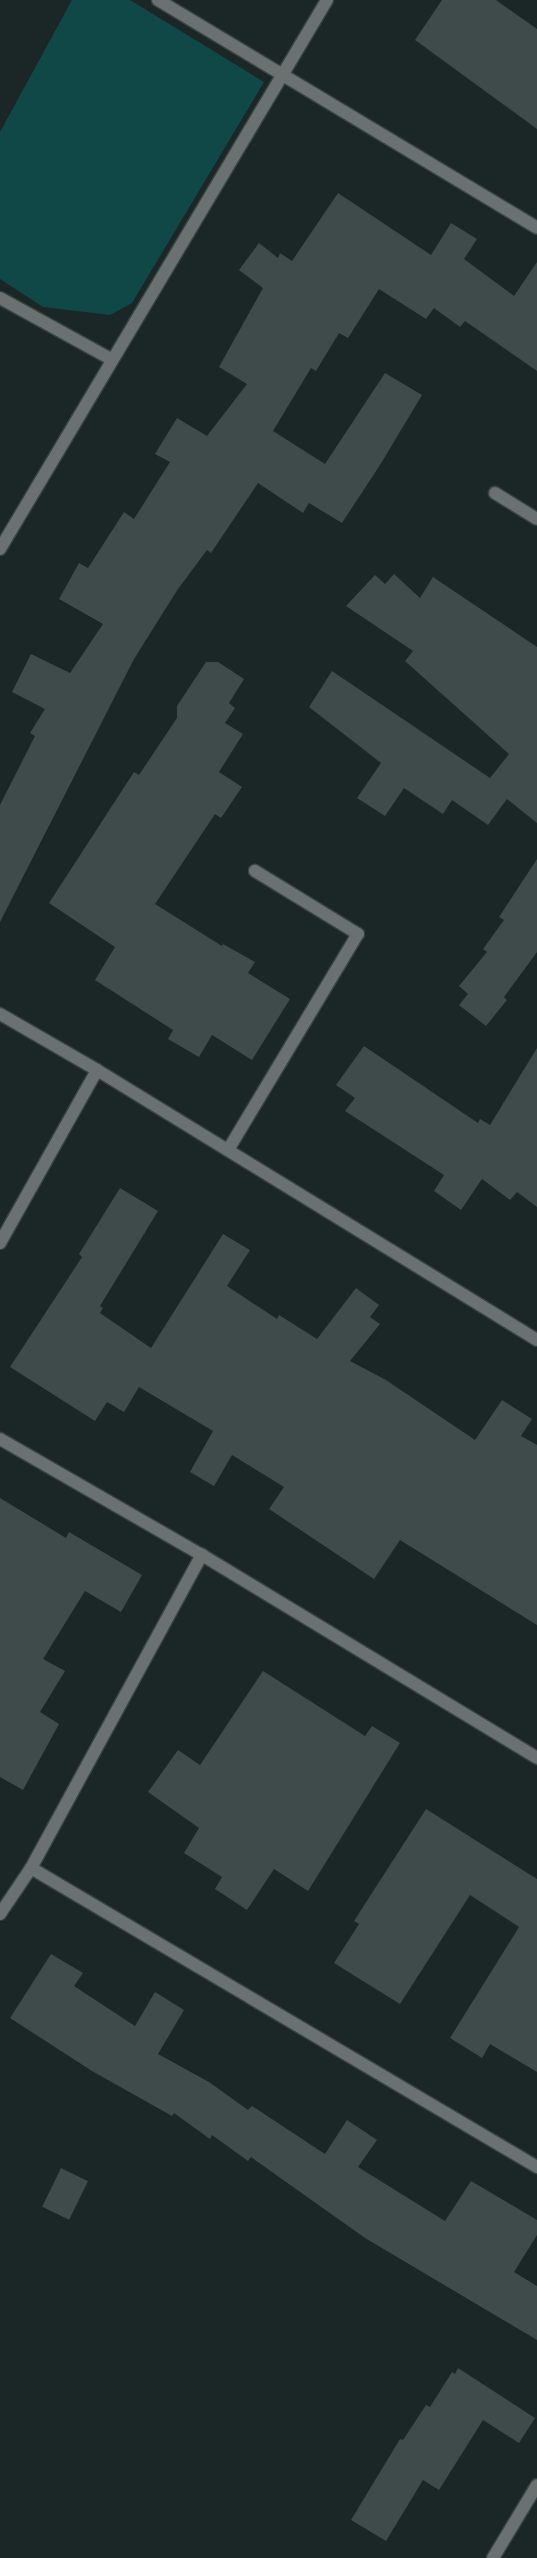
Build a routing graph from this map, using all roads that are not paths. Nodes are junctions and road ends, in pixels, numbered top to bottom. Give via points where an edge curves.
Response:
1 (158, 0) edge
2 (327, 0) edge
3 (282, 76) junction
4 (537, 228) edge
5 (0, 298) edge
6 (111, 359) junction
7 (495, 493) dead end
8 (537, 519) edge
9 (0, 549) edge
10 (255, 871) dead end
11 (0, 1014) edge
12 (97, 1070) junction
13 (228, 1150) junction
14 (0, 1243) edge
15 (537, 1340) edge
16 (0, 1438) edge
17 (202, 1555) junction
18 (537, 1758) edge
19 (31, 1868) junction
20 (0, 1914) edge
21 (537, 2167) edge
22 (537, 2485) edge
23 (493, 2558) edge

1 - 3 street
2 - 3 street
3 - 4 street
3 - 6 street
5 - 6 street
6 - 9 street
7 - 8 street
10 - 13 street via 358,934
11 - 12 street
12 - 13 street
12 - 14 street
13 - 15 street
16 - 17 street
17 - 18 street
17 - 19 street
19 - 20 street
19 - 21 street
22 - 23 street

